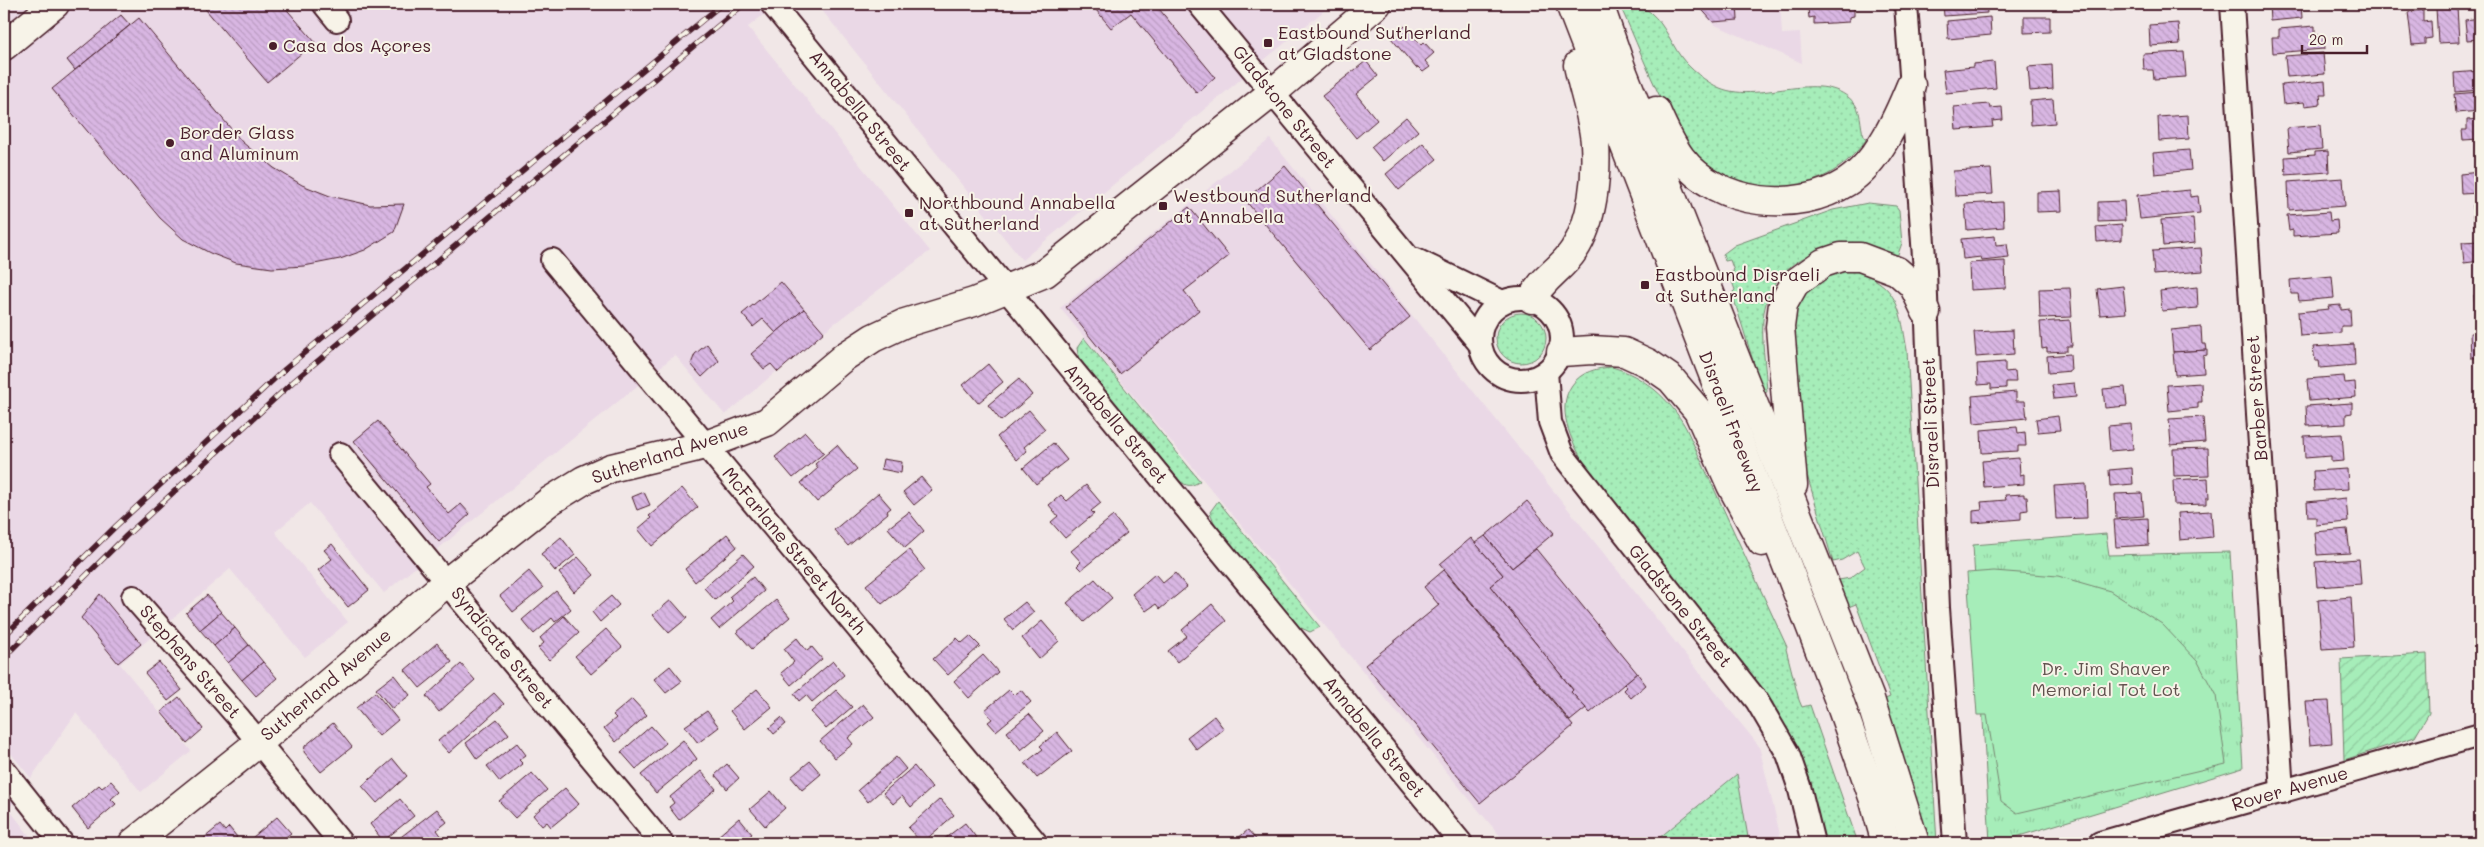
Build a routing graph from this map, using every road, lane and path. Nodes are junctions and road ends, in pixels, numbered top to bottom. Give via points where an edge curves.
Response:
1 (55, 4) edge
2 (772, 4) edge
3 (1199, 4) edge
4 (1377, 4) edge
5 (1568, 4) edge
6 (1599, 4) edge
7 (1604, 4) edge
8 (1906, 4) edge
9 (2232, 4) edge
10 (4, 46) edge
11 (1631, 70) junction
12 (1588, 73) junction
13 (1911, 85) junction
14 (1272, 93) junction
15 (1408, 256) junction
16 (552, 260) dead end
17 (1005, 289) junction
18 (1532, 299) junction
19 (1502, 302) junction
20 (1926, 312) junction
21 (1480, 344) junction
22 (1553, 362) junction
23 (706, 445) junction
24 (340, 454) dead end
25 (1796, 514) junction
26 (447, 582) junction
27 (133, 597) dead end
28 (1815, 639) junction
29 (2480, 735) edge
30 (258, 743) junction
31 (4, 770) edge
32 (2282, 792) junction
33 (62, 843) edge
34 (133, 843) edge
35 (341, 843) edge
36 (662, 843) edge
37 (1036, 843) edge
38 (1462, 843) edge
39 (1813, 843) edge
40 (1886, 843) edge
41 (1915, 843) edge
42 (1955, 843) edge
43 (2100, 843) edge

1 - 10 main road
2 - 17 street, Annabella Street
3 - 14 street, Gladstone Street
4 - 14 main road, Sutherland Avenue
5 - 12 main road, Disraeli Freeway
6 - 11 main road, Disraeli Freeway
7 - 11 main road
8 - 13 street, Disraeli Street
9 - 32 street, Barber Street
11 - 13 main road via 1681,159 1702,177 1728,192 1758,201 1785,203 1813,197 1847,182 1870,160 1888,136
11 - 25 main road, Disraeli Freeway
12 - 18 main road via 1595,142 1589,214 1574,250 1562,266 1540,284
12 - 28 main road, Disraeli Freeway
13 - 20 street, Disraeli Street
14 - 15 street, Gladstone Street
14 - 17 main road, Sutherland Avenue via 1045,274
15 - 19 street, Gladstone Street
15 - 21 street, Gladstone Street
16 - 23 street, McFarlane Street North
17 - 23 main road, Sutherland Avenue via 905,323 873,338 844,357 767,422
17 - 38 street, Annabella Street
18 - 19 street
18 - 22 street, Gladstone Street via 1549,308 1560,324 1562,333
19 - 21 street via 1487,316
20 - 25 main road via 1913,284 1897,271 1860,257 1841,257 1823,263 1796,283 1783,304 1780,327
20 - 42 street, Disraeli Street via 1938,608
21 - 22 street, Gladstone Street via 1487,362 1501,375 1519,381 1538,377
22 - 28 main road via 1592,350 1624,352 1648,363 1681,389 1704,423 1731,486
22 - 39 street, Gladstone Street via 1550,422 1562,454 1757,701 1788,754
23 - 26 main road, Sutherland Avenue via 611,468 584,480 550,501
23 - 37 street, McFarlane Street North
24 - 26 street, Syndicate Street
25 - 41 main road, Disraeli Freeway via 1870,699
26 - 30 main road, Sutherland Avenue
26 - 36 street, Syndicate Street
27 - 30 street, Stephens Street
28 - 40 main road, Disraeli Freeway via 1873,796
29 - 32 street, Rover Avenue
30 - 34 main road, Sutherland Avenue
30 - 35 street, Stephens Street
31 - 33 street
32 - 43 street, Rover Avenue

